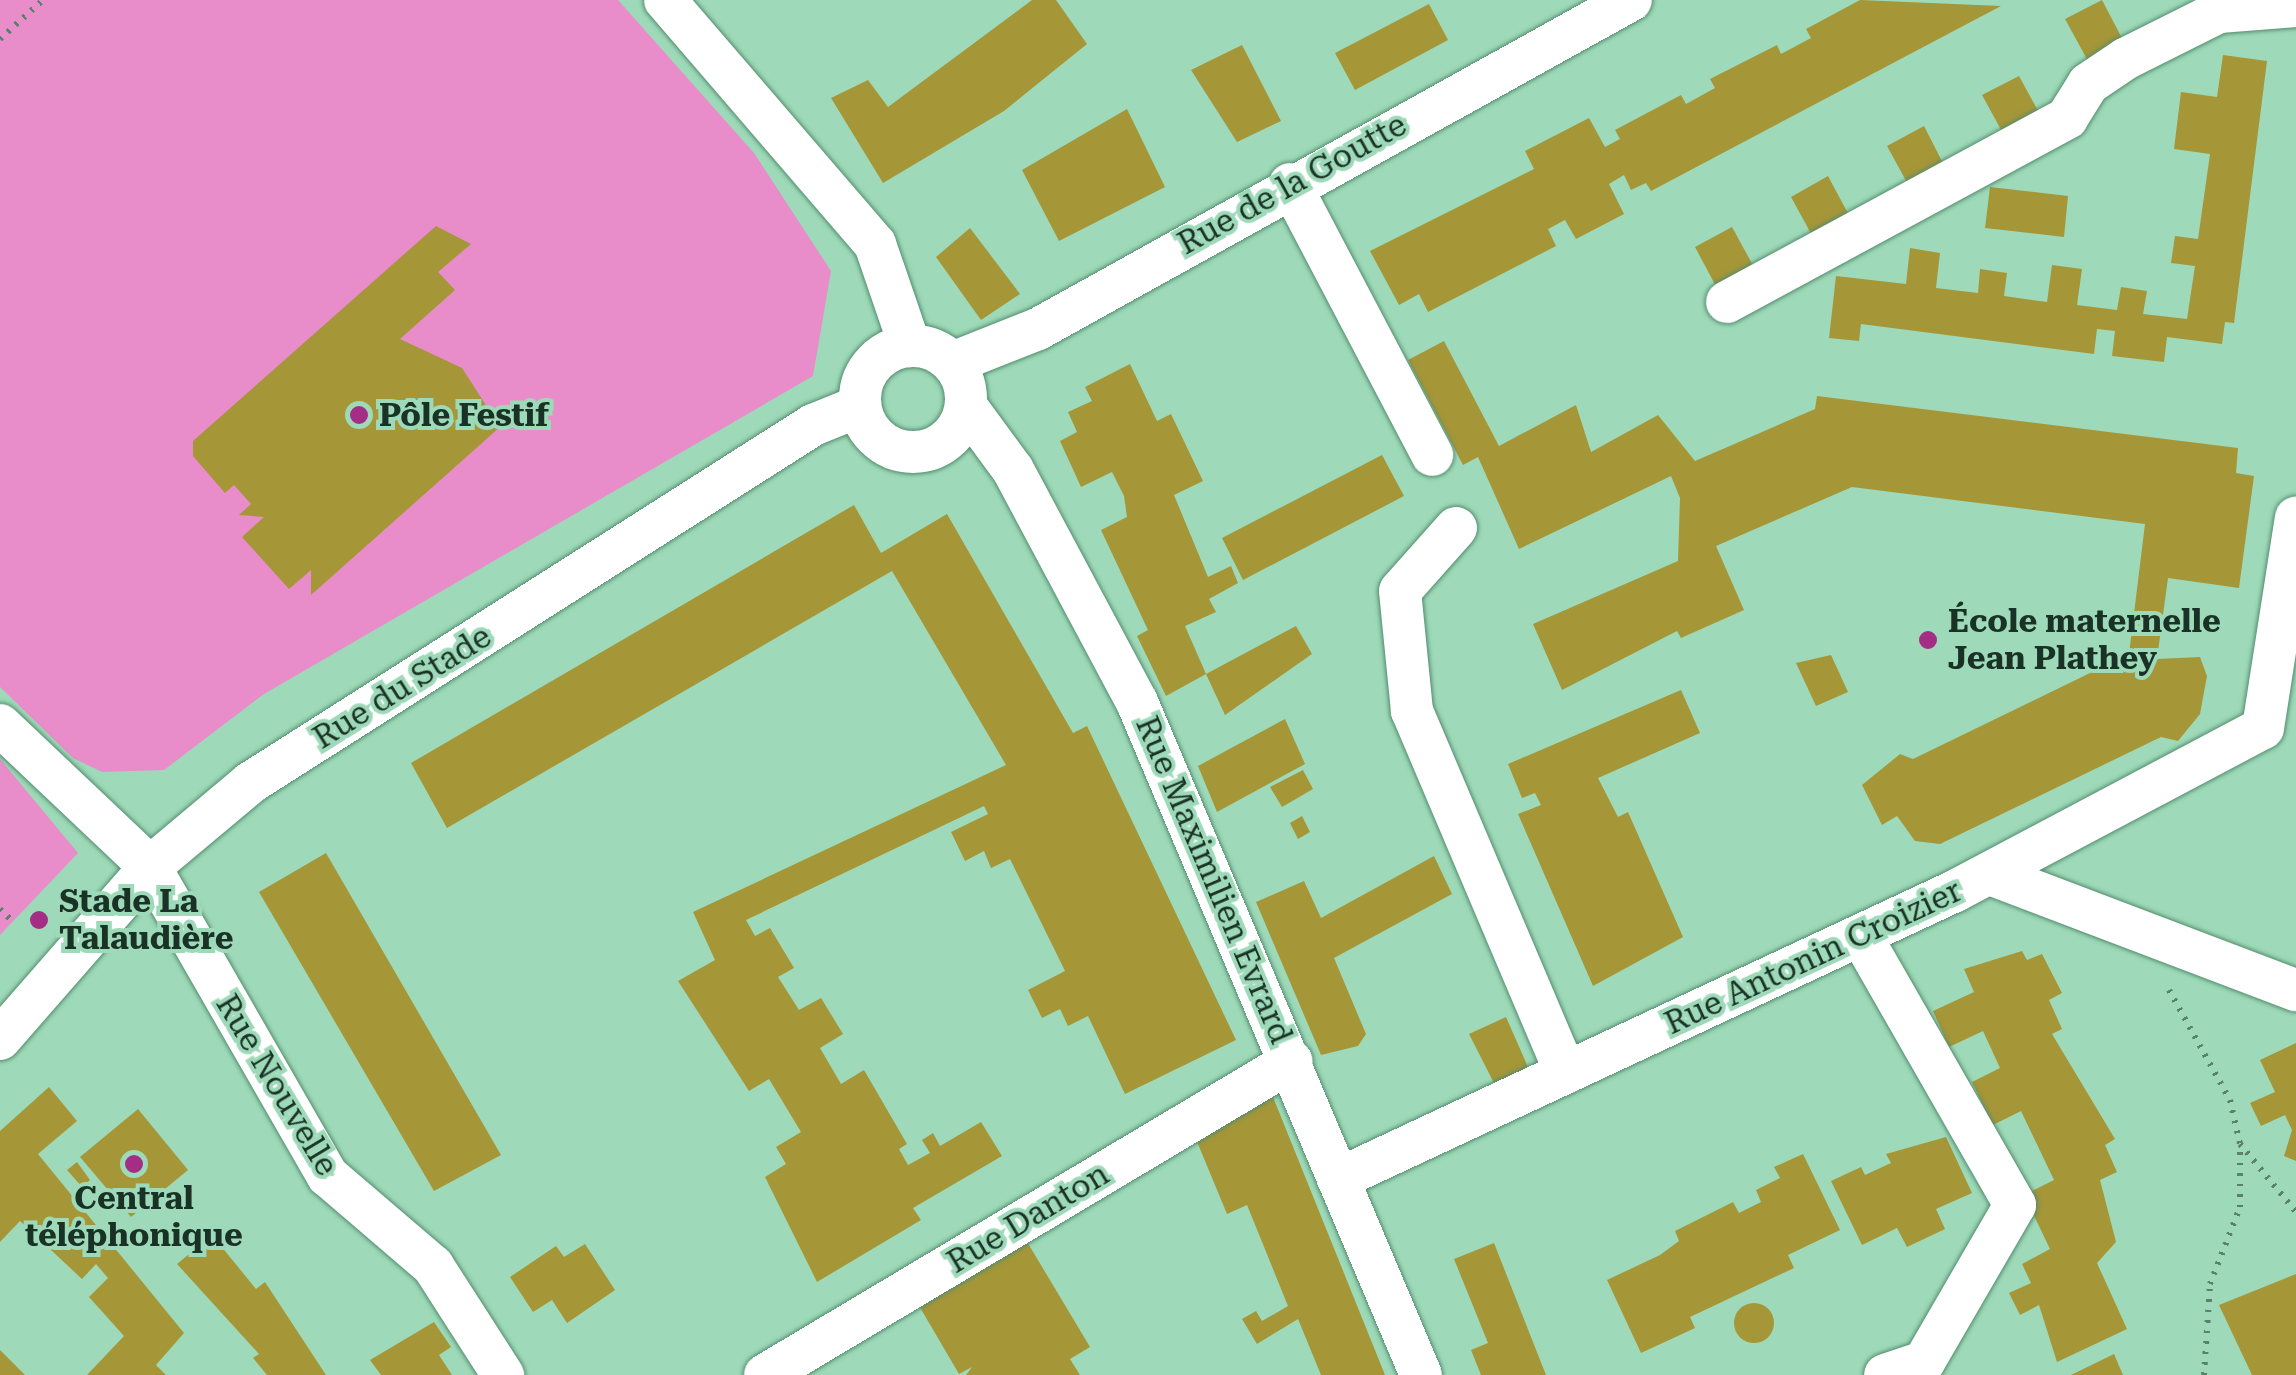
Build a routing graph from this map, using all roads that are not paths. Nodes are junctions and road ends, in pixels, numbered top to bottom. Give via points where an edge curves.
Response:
1 (665, 0) edge
2 (1631, 0) edge
3 (2296, 6) edge
4 (1290, 184) junction
5 (1728, 302) dead end
6 (910, 346) junction
7 (952, 363) junction
8 (860, 406) junction
9 (966, 406) junction
10 (1432, 454) dead end
11 (2296, 518) edge
12 (1456, 528) dead end
13 (0, 725) edge
14 (150, 868) junction
15 (1990, 874) junction
16 (1861, 936) junction
17 (2296, 990) edge
18 (0, 1040) edge
19 (1292, 1062) junction
20 (1566, 1073) junction
21 (1338, 1178) junction
22 (1911, 1371) edge
23 (504, 1375) edge
24 (765, 1375) edge
25 (1421, 1375) edge

1 - 6 street via 875,244
2 - 4 street, Rue de la Goutte
3 - 5 street via 2218,12 2125,59 2088,84 2067,118
4 - 7 street, Rue de la Goutte via 1038,329
4 - 10 street
6 - 7 street
6 - 8 street via 867,372
7 - 9 street, Rue Maximilien Evrard
8 - 9 street via 876,436 904,452 938,446
8 - 14 street, Rue du Stade via 813,425 250,784
9 - 19 street, Rue Maximilien Evrard via 1013,470 1137,702
11 - 15 street via 2262,728
12 - 20 street via 1400,591 1412,711
13 - 14 street, Rue Nouvelle
14 - 18 street, Rue du Stade
14 - 23 street, Rue Nouvelle via 328,1176 433,1266
15 - 16 street, Rue Antonin Croizier
15 - 17 street, Rue Antonin Croizier
16 - 20 street, Rue Antonin Croizier
16 - 22 street via 2015,1205
19 - 21 street, Rue Maximilien Evrard
19 - 24 street, Rue Danton
20 - 21 street, Rue Antonin Croizier
21 - 25 street, Rue Maximilien Evrard

